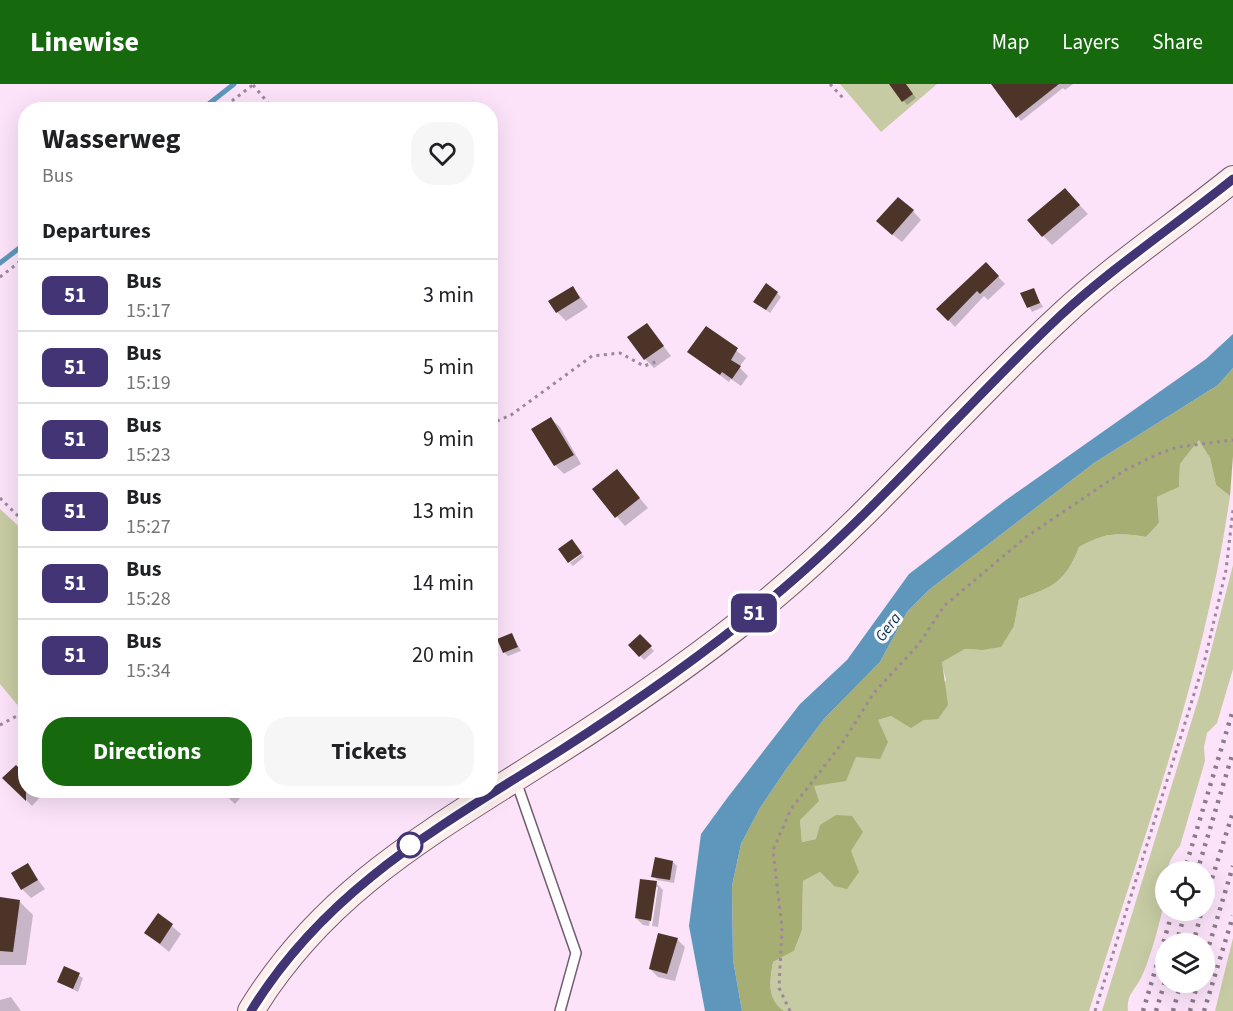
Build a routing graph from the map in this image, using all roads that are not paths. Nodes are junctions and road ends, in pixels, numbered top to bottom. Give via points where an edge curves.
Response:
1 (1233, 179) edge
2 (515, 779) junction
3 (498, 790) edge
4 (485, 798) edge
5 (251, 1011) edge
6 (560, 1011) edge

1 - 2 street via 1062,315 890,489 774,596 589,731
2 - 3 street
2 - 6 lane via 525,798 576,952
4 - 5 street via 414,843 359,885 309,934

